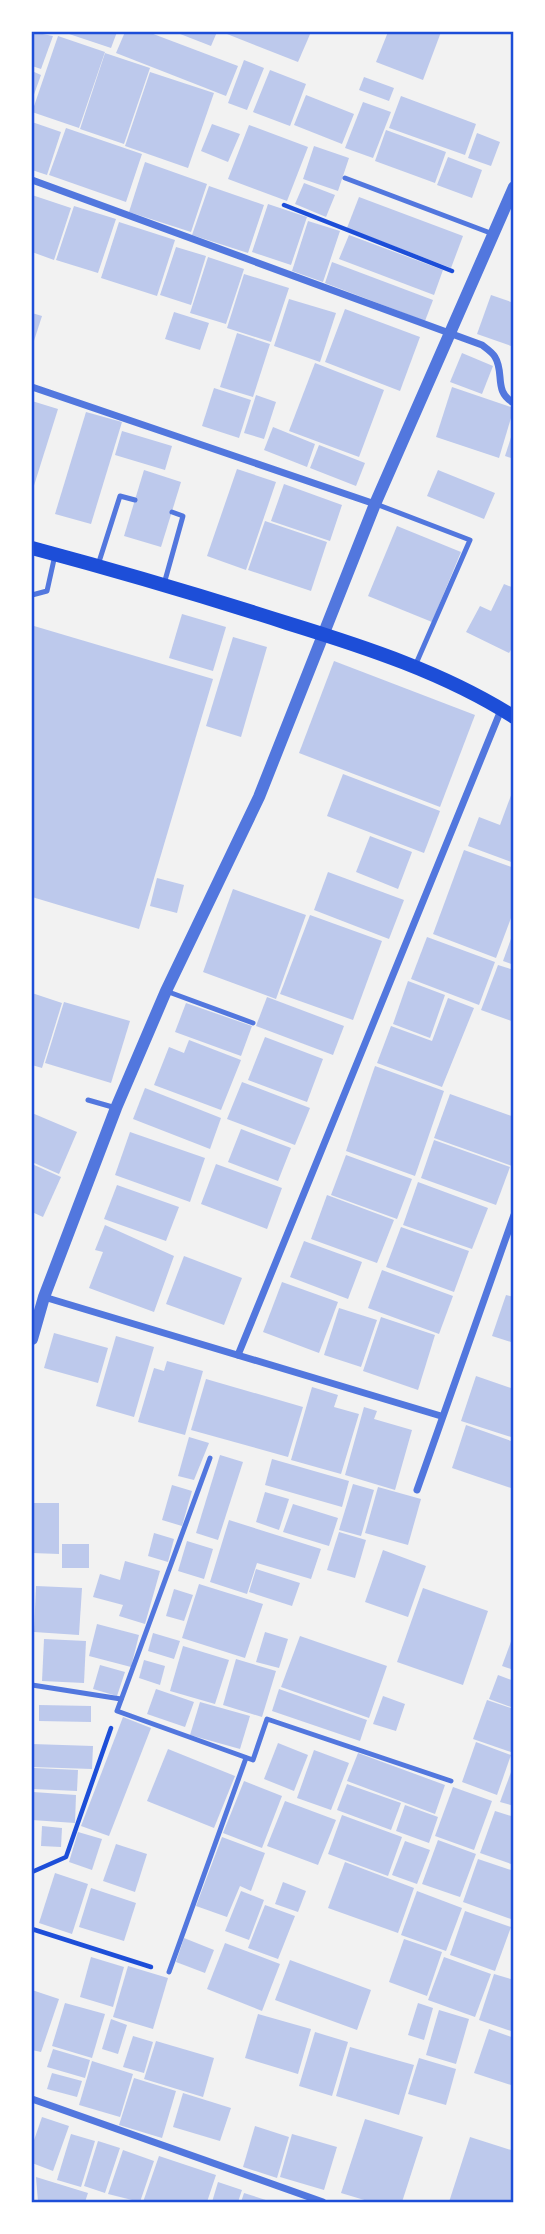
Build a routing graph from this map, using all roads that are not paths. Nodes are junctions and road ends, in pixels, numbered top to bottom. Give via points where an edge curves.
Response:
1 (345, 178) dead end
2 (32, 180) edge
3 (512, 192) edge
4 (493, 234) junction
5 (448, 334) junction
6 (32, 387) edge
7 (513, 403) edge
8 (135, 500) dead end
9 (375, 504) junction
10 (172, 512) dead end
11 (32, 548) edge
12 (55, 554) junction
13 (97, 566) junction
14 (164, 584) junction
15 (32, 595) edge
16 (323, 634) junction
17 (415, 667) junction
18 (507, 713) edge
19 (166, 991) junction
20 (253, 1023) dead end
21 (88, 1100) dead end
22 (116, 1108) junction
23 (513, 1215) edge
24 (44, 1297) junction
25 (32, 1339) edge
26 (238, 1355) junction
27 (440, 1416) junction
28 (211, 1458) dead end
29 (417, 1490) dead end
30 (32, 1685) edge
31 (121, 1699) junction
32 (246, 1758) junction
33 (452, 1781) dead end
34 (169, 1972) road end
35 (32, 2099) edge
36 (323, 2203) edge

1 - 4 lane
2 - 5 street
3 - 4 street
4 - 5 street
5 - 7 street via 482,345 496,358 499,387
5 - 9 street
6 - 9 street
8 - 13 lane via 120,496
9 - 16 street
9 - 17 lane via 470,540
10 - 14 lane via 183,516
11 - 12 main road
12 - 13 main road
12 - 15 lane via 47,591
13 - 14 main road
14 - 16 main road
16 - 17 main road
16 - 19 street via 258,797
17 - 18 main road
18 - 26 street
19 - 20 lane
19 - 22 street
21 - 22 lane
22 - 24 street
23 - 27 street
24 - 25 street
24 - 26 street
26 - 27 street
27 - 29 street
28 - 31 lane
30 - 31 lane
31 - 32 lane via 117,1711
32 - 33 lane via 253,1760 267,1719
32 - 34 lane
35 - 36 street

